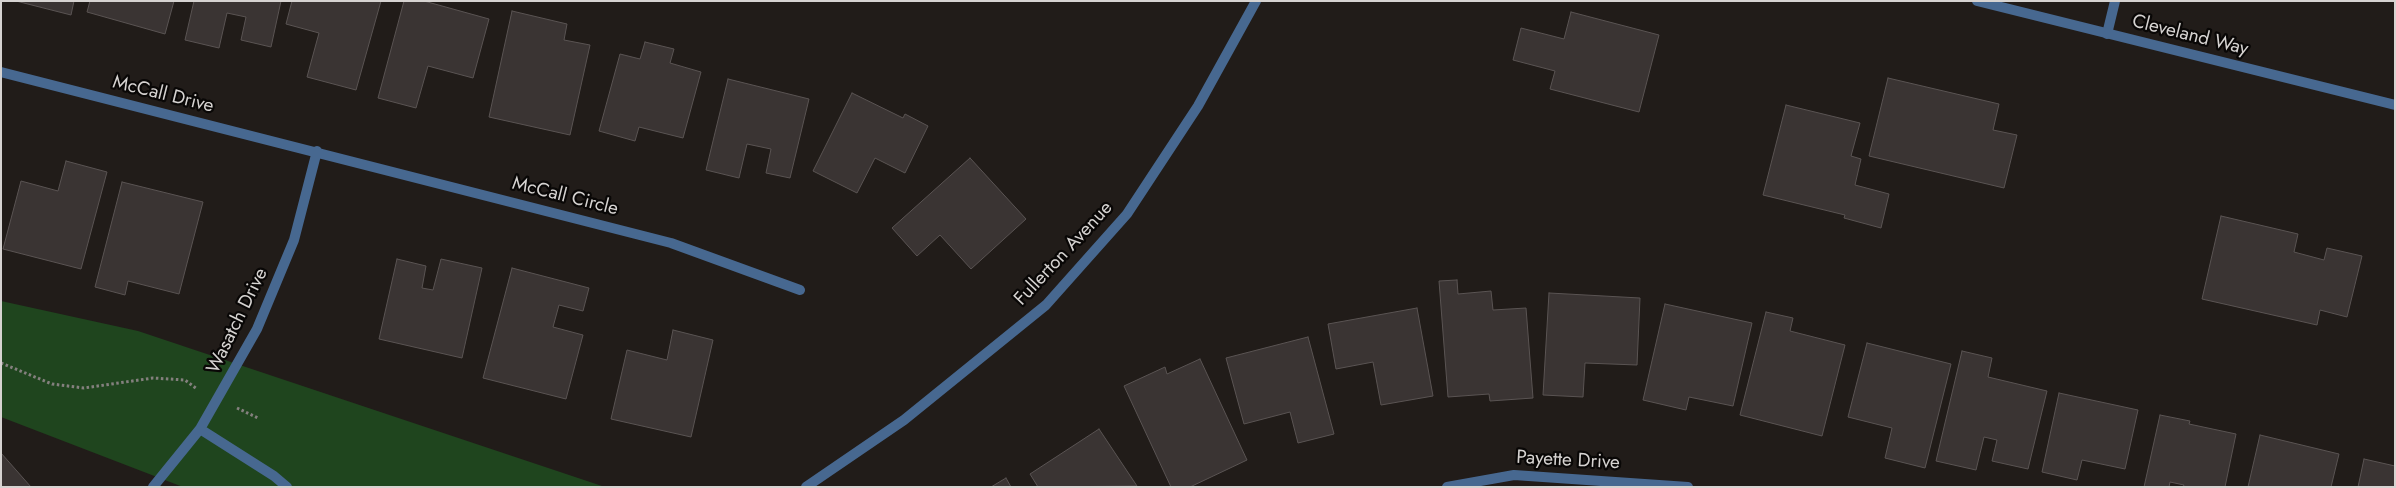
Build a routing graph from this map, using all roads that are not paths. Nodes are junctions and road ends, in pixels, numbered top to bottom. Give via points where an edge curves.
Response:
1 (1256, 1) edge
2 (1977, 1) edge
3 (2115, 1) edge
4 (2107, 34) junction
5 (1, 72) edge
6 (2395, 105) edge
7 (317, 151) junction
8 (800, 290) dead end
9 (200, 429) junction
10 (154, 487) edge
11 (287, 487) edge
12 (806, 487) edge
13 (1447, 487) edge
14 (1688, 487) edge

1 - 12 street, Fullerton Avenue via 1198,106 1126,214 1046,305 904,420
2 - 4 street, Cleveland Way
3 - 4 street
4 - 6 street, Cleveland Way
5 - 7 street, McCall Drive
7 - 8 street, McCall Circle via 671,243
7 - 9 street, Wasatch Drive via 294,240 261,320
9 - 10 street, Wasatch Drive
9 - 11 street
13 - 14 street, Payette Drive via 1514,475

